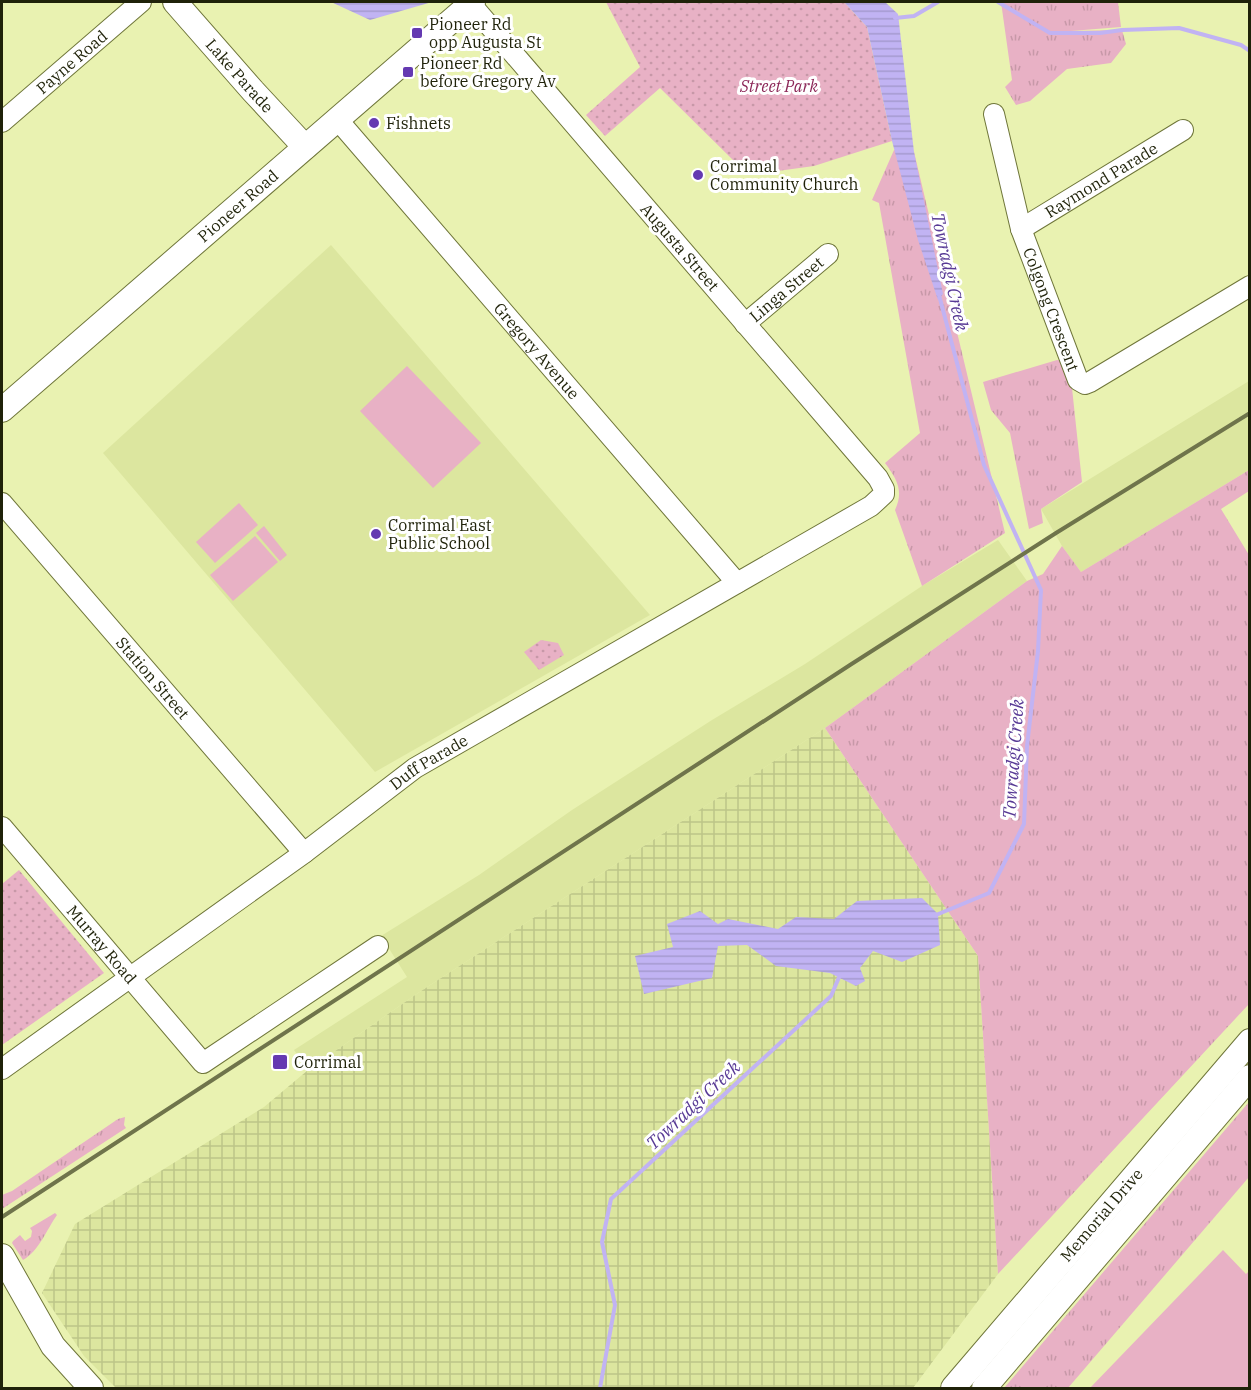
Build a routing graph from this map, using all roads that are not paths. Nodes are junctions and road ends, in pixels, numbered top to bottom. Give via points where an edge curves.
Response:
1 (141, 2) edge
2 (175, 2) edge
3 (472, 2) edge
4 (994, 114) dead end
5 (337, 119) junction
6 (2, 122) edge
7 (1183, 130) dead end
8 (305, 147) junction
9 (1021, 229) junction
10 (828, 254) dead end
11 (1250, 286) edge
12 (746, 324) junction
13 (2, 410) edge
14 (884, 494) joint
15 (2, 503) edge
16 (737, 583) junction
17 (2, 828) edge
18 (304, 853) junction
19 (378, 946) dead end
20 (131, 976) junction
21 (1250, 1041) edge
22 (2, 1069) edge
23 (1250, 1077) edge
24 (2, 1256) edge
25 (8, 1284) edge
26 (91, 1389) edge
27 (953, 1389) edge
28 (984, 1389) edge

1 - 6 street, Payne Road
2 - 8 main road, Lake Parade
3 - 5 main road, Pioneer Road
3 - 12 street, Augusta Street
4 - 9 street, Colgong Crescent
5 - 8 main road, Pioneer Road
5 - 16 street, Gregory Avenue
7 - 9 street, Raymond Parade
8 - 13 main road, Pioneer Road
9 - 11 street, Colgong Crescent via 1078,380 1085,384
10 - 12 street, Linga Street
12 - 14 street, Augusta Street via 878,478
14 - 16 street, Duff Parade via 871,506
15 - 18 street, Station Street
16 - 18 street, Duff Parade via 415,768
17 - 20 street, Murray Road
18 - 20 street, Duff Parade
19 - 20 street, Murray Road via 203,1063
20 - 22 street, Duff Parade
21 - 27 main road, Memorial Drive
23 - 28 main road, Memorial Drive
24 - 25 main road
25 - 26 main road via 53,1346

